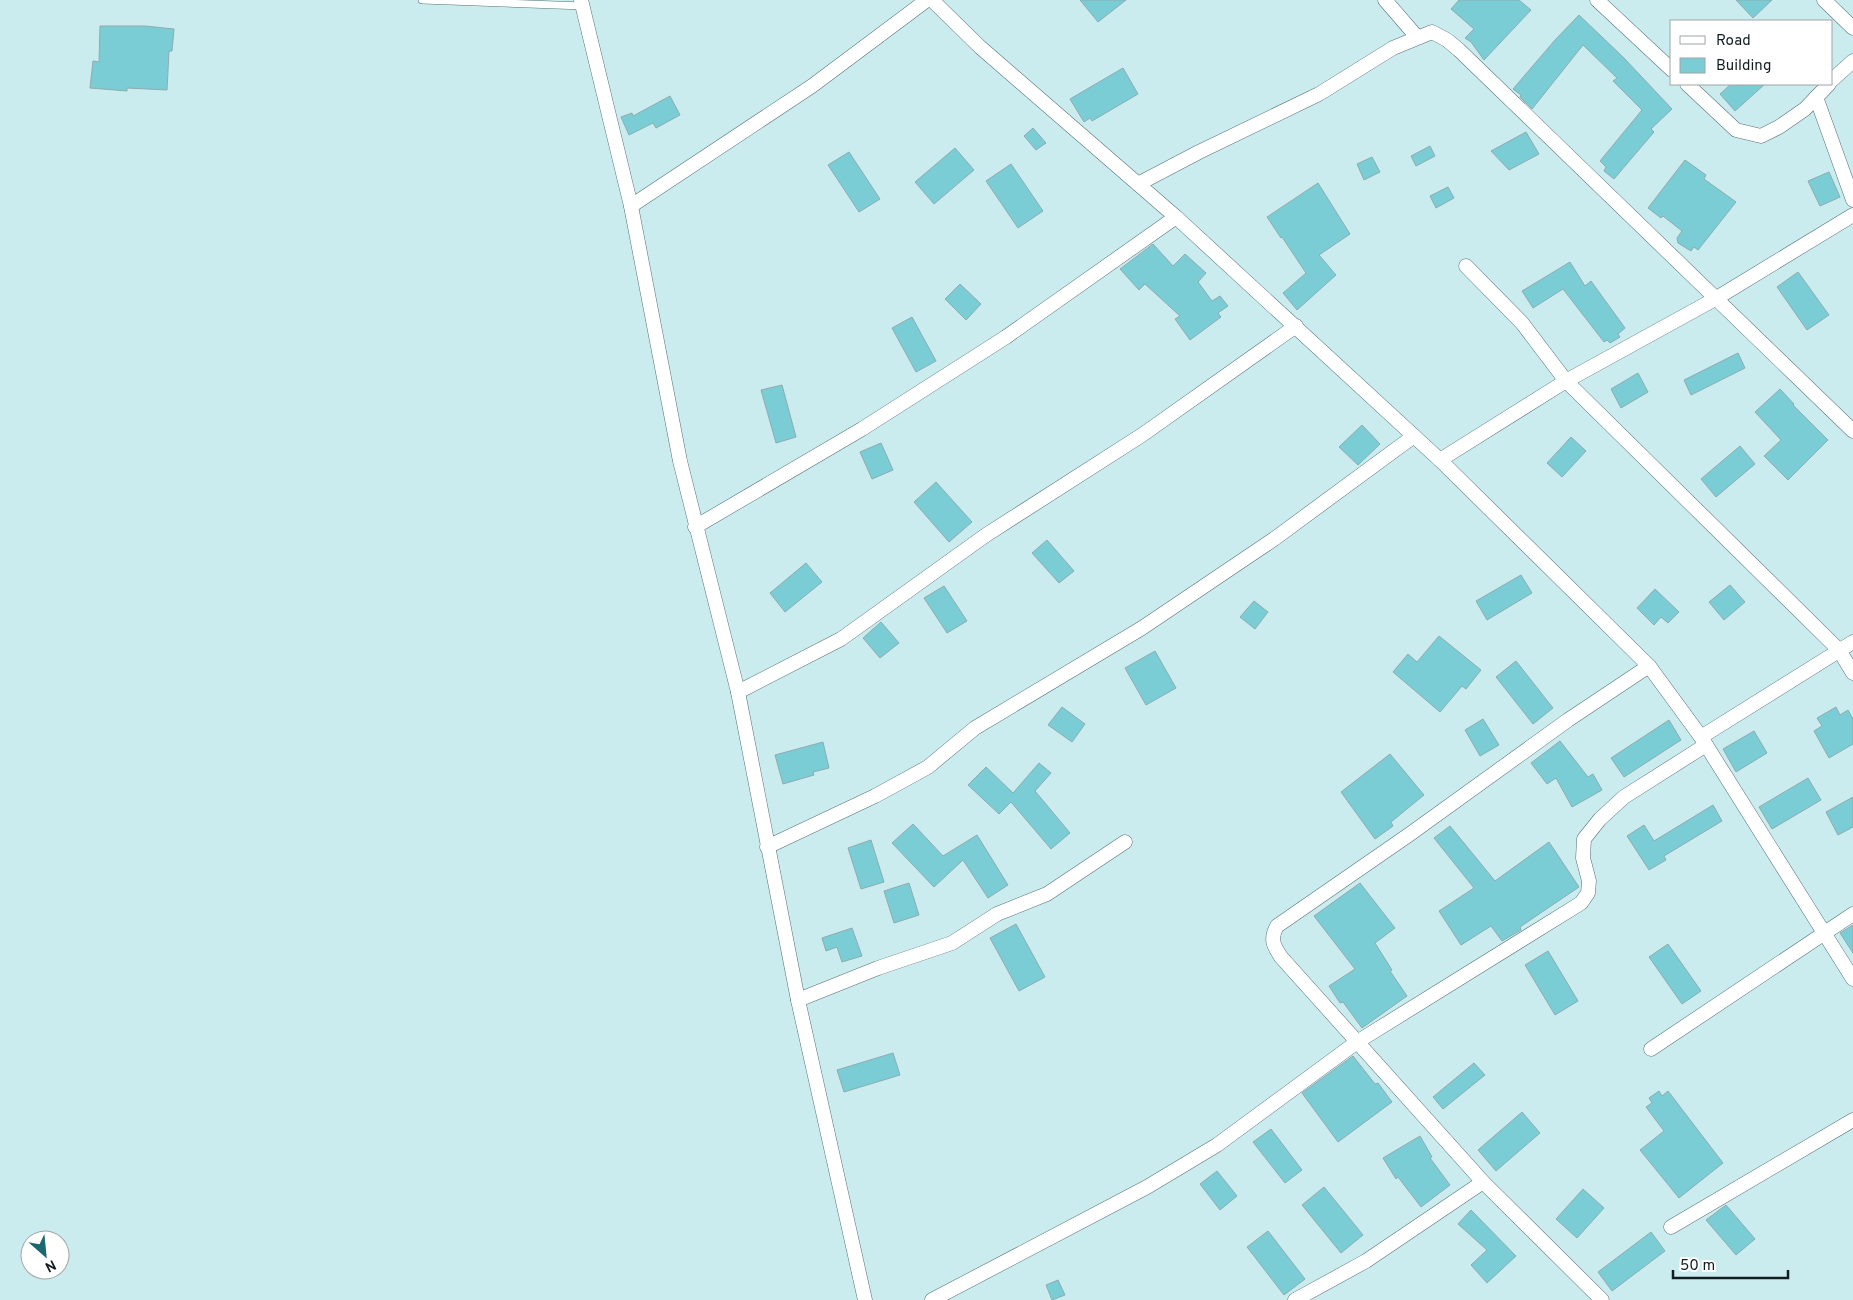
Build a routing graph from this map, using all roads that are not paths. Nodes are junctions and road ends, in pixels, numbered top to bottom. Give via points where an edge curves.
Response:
1 (422, 0) edge
2 (927, 0) edge
3 (932, 0) edge
4 (1385, 0) edge
5 (1597, 0) edge
6 (1824, 0) edge
7 (582, 3) edge
8 (1853, 28) edge
9 (1417, 37) junction
10 (1853, 61) edge
11 (1670, 68) edge
12 (1833, 79) edge
13 (1688, 85) edge
14 (1828, 85) edge
15 (1816, 97) junction
16 (1138, 184) junction
17 (1853, 200) edge
18 (631, 206) junction
19 (1853, 215) edge
20 (1176, 217) junction
21 (1466, 266) dead end
22 (1715, 299) junction
23 (1296, 326) junction
24 (1566, 381) junction
25 (1853, 431) edge
26 (1414, 436) junction
27 (1440, 460) junction
28 (695, 527) junction
29 (1853, 642) edge
30 (1838, 650) junction
31 (1648, 666) junction
32 (1853, 673) edge
33 (738, 692) junction
34 (1703, 741) junction
35 (1125, 842) dead end
36 (767, 847) junction
37 (1853, 914) edge
38 (1824, 933) junction
39 (1853, 979) edge
40 (798, 1000) junction
41 (1357, 1042) junction
42 (1650, 1049) dead end
43 (1853, 1120) edge
44 (1483, 1182) junction
45 (1671, 1227) dead end
46 (865, 1300) edge
47 (932, 1300) edge
48 (1295, 1300) edge
49 (1602, 1300) edge

1 - 7 lane
2 - 18 street via 812,86
3 - 16 street via 980,47
4 - 9 street
5 - 11 street
6 - 8 street
7 - 18 street
9 - 16 street via 1318,94
9 - 22 street via 1432,32 1460,50
10 - 12 street
13 - 15 street via 1736,130 1761,136 1805,109
14 - 15 street
15 - 17 street
16 - 20 street
18 - 28 street
19 - 22 street
20 - 23 street
20 - 28 street via 1006,337 862,429
21 - 24 street via 1522,323
22 - 24 street
22 - 25 street
23 - 26 street
23 - 33 street via 1142,435 986,535 841,638
24 - 27 street
24 - 30 street
26 - 27 street
26 - 36 street via 1274,539 1142,628 975,728 928,767
27 - 31 street
28 - 33 street
29 - 30 street
30 - 32 street
30 - 34 street
31 - 34 street
31 - 41 street via 1277,926 1272,934 1272,944 1280,957
33 - 36 street
34 - 38 street
34 - 41 street via 1624,797 1589,832 1584,839 1582,858 1589,881 1588,893 1581,903
35 - 40 street via 1047,894 997,914 952,943
36 - 40 street
37 - 38 street
38 - 39 street
38 - 42 street
40 - 46 street
41 - 44 street
41 - 47 street via 1216,1145 1147,1187
43 - 45 street
44 - 48 street via 1366,1261
44 - 49 street

